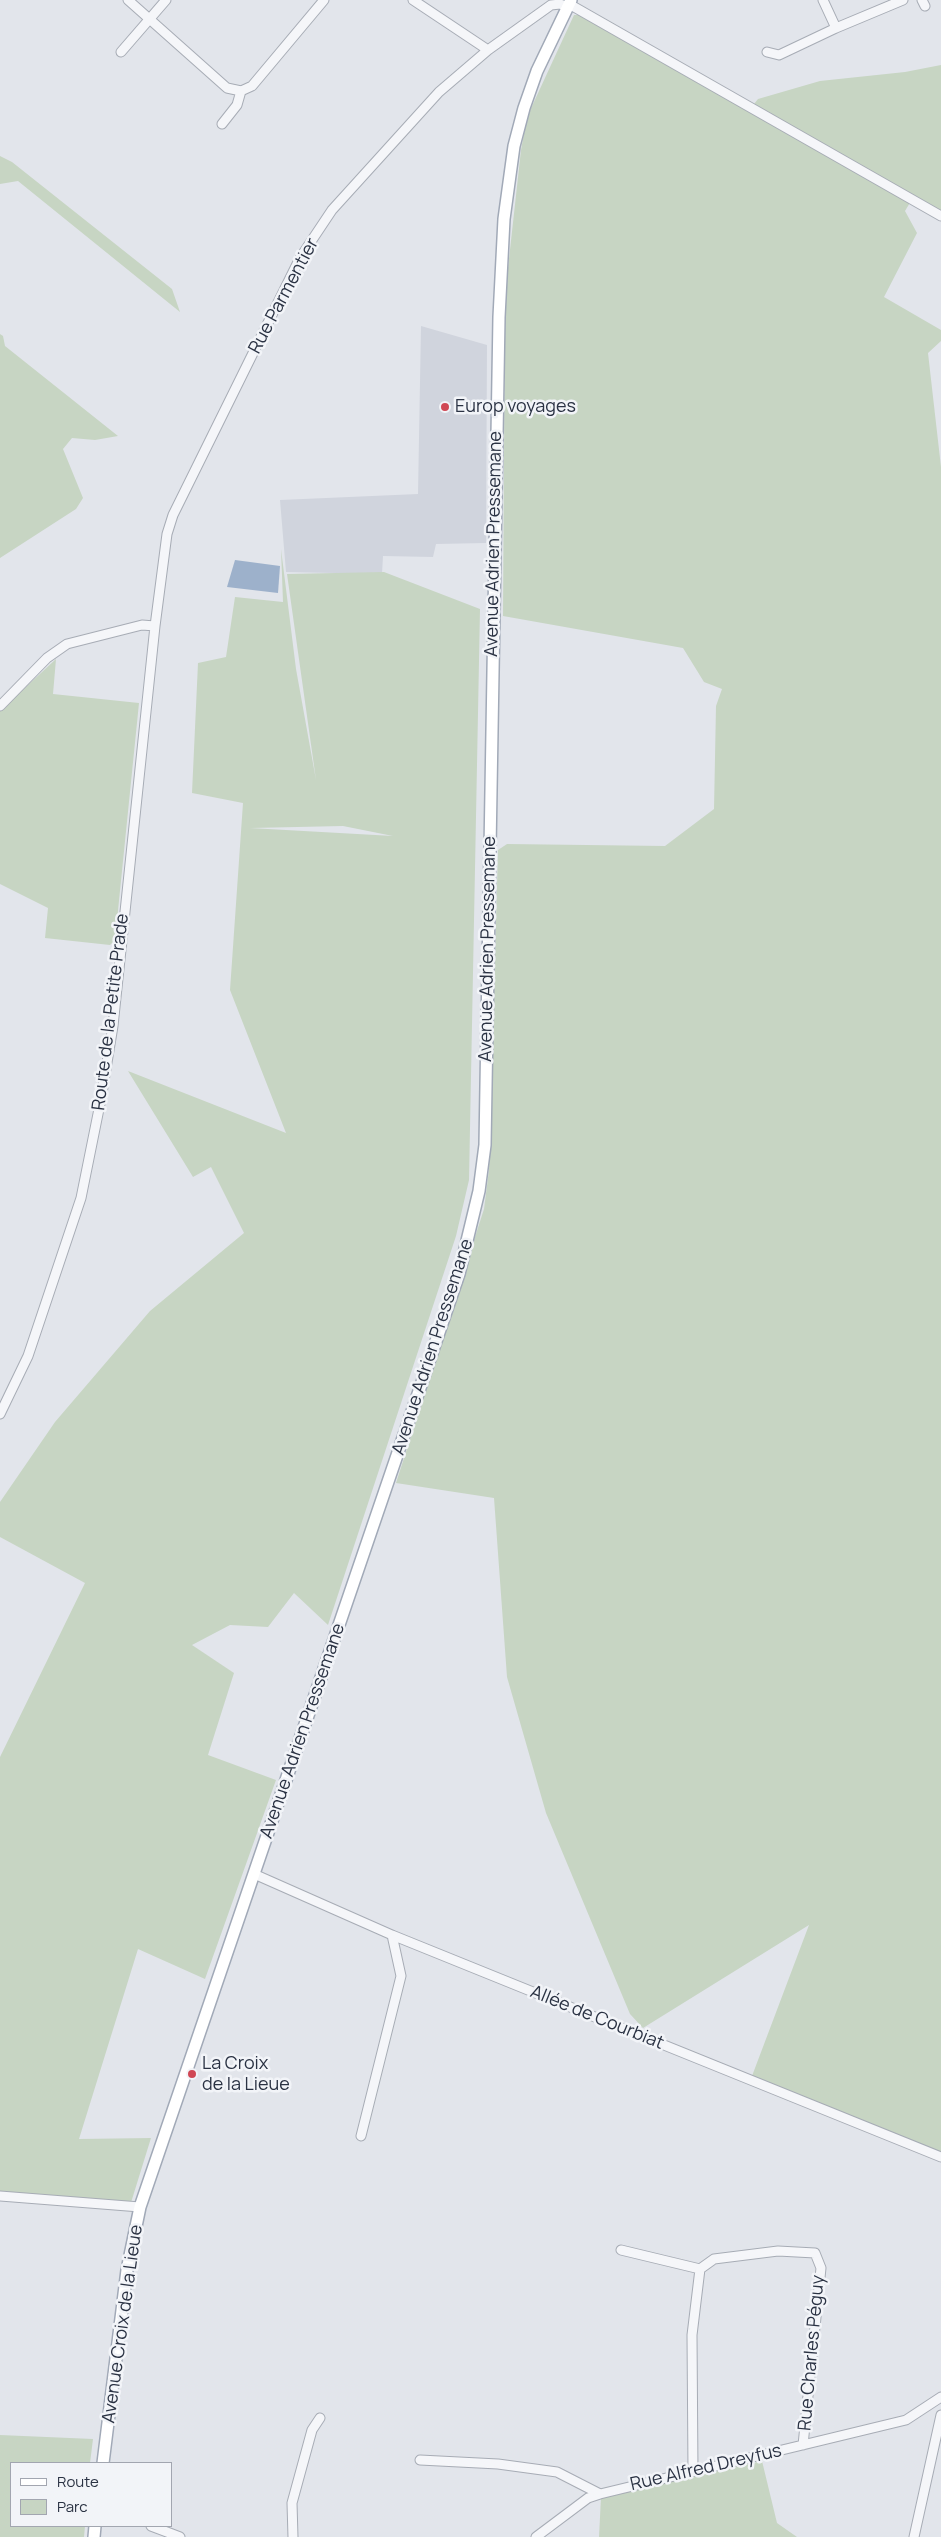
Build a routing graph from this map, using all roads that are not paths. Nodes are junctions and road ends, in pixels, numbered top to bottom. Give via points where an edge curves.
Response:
1 (128, 0) edge
2 (166, 0) edge
3 (324, 0) edge
4 (413, 0) edge
5 (823, 0) edge
6 (903, 0) edge
7 (569, 4) edge
8 (149, 20) junction
9 (836, 28) junction
10 (488, 50) junction
11 (121, 52) dead end
12 (767, 52) dead end
13 (241, 91) junction
14 (222, 124) dead end
15 (941, 216) edge
16 (155, 626) junction
17 (0, 706) edge
18 (0, 1414) edge
19 (254, 1874) junction
20 (392, 1935) junction
21 (361, 2136) dead end
22 (941, 2158) edge
23 (0, 2196) edge
24 (140, 2207) junction
25 (621, 2250) dead end
26 (700, 2269) junction
27 (941, 2397) edge
28 (941, 2415) edge
29 (320, 2418) dead end
30 (803, 2445) junction
31 (420, 2460) dead end
32 (103, 2462) edge
33 (693, 2471) junction
34 (600, 2494) junction
35 (154, 2527) edge
36 (180, 2537) edge
37 (293, 2537) edge
38 (536, 2537) edge
39 (914, 2537) edge

1 - 8 street
2 - 8 street
3 - 13 street via 252,86
4 - 10 street
5 - 9 street
6 - 9 street
7 - 10 street, Rue Parmentier via 551,5
7 - 15 street
7 - 19 main road, Avenue Adrien Pressemane via 536,71 524,108 514,146 504,219 499,326 484,1145 479,1191 459,1274
8 - 11 street
8 - 13 street via 227,88
9 - 12 street via 778,55
10 - 16 street, Rue Parmentier via 420,110 332,210 300,258 174,515 167,534
13 - 14 street via 237,105
16 - 17 street via 142,625 68,644 47,658
16 - 18 street, Route de la Petite Prade via 113,1026 101,1100 81,1198 28,1356
19 - 20 street, Allée de Courbiat
19 - 24 main road, Avenue Croix de la Lieue
20 - 21 street via 401,1976
20 - 22 street, Allée de Courbiat
23 - 24 street
24 - 32 main road, Avenue Croix de la Lieue via 128,2270
25 - 26 street
26 - 30 street, Rue Charles Péguy via 714,2258 778,2251 815,2253 821,2268
26 - 33 street via 692,2335
27 - 30 street, Rue Alfred Dreyfus via 906,2420
28 - 39 street
29 - 37 street via 312,2430 292,2503
30 - 33 street, Rue Alfred Dreyfus
31 - 34 street via 498,2464 557,2472
33 - 34 street, Rue Alfred Dreyfus
34 - 38 street, Rue Alfred Dreyfus via 588,2498
35 - 36 street

